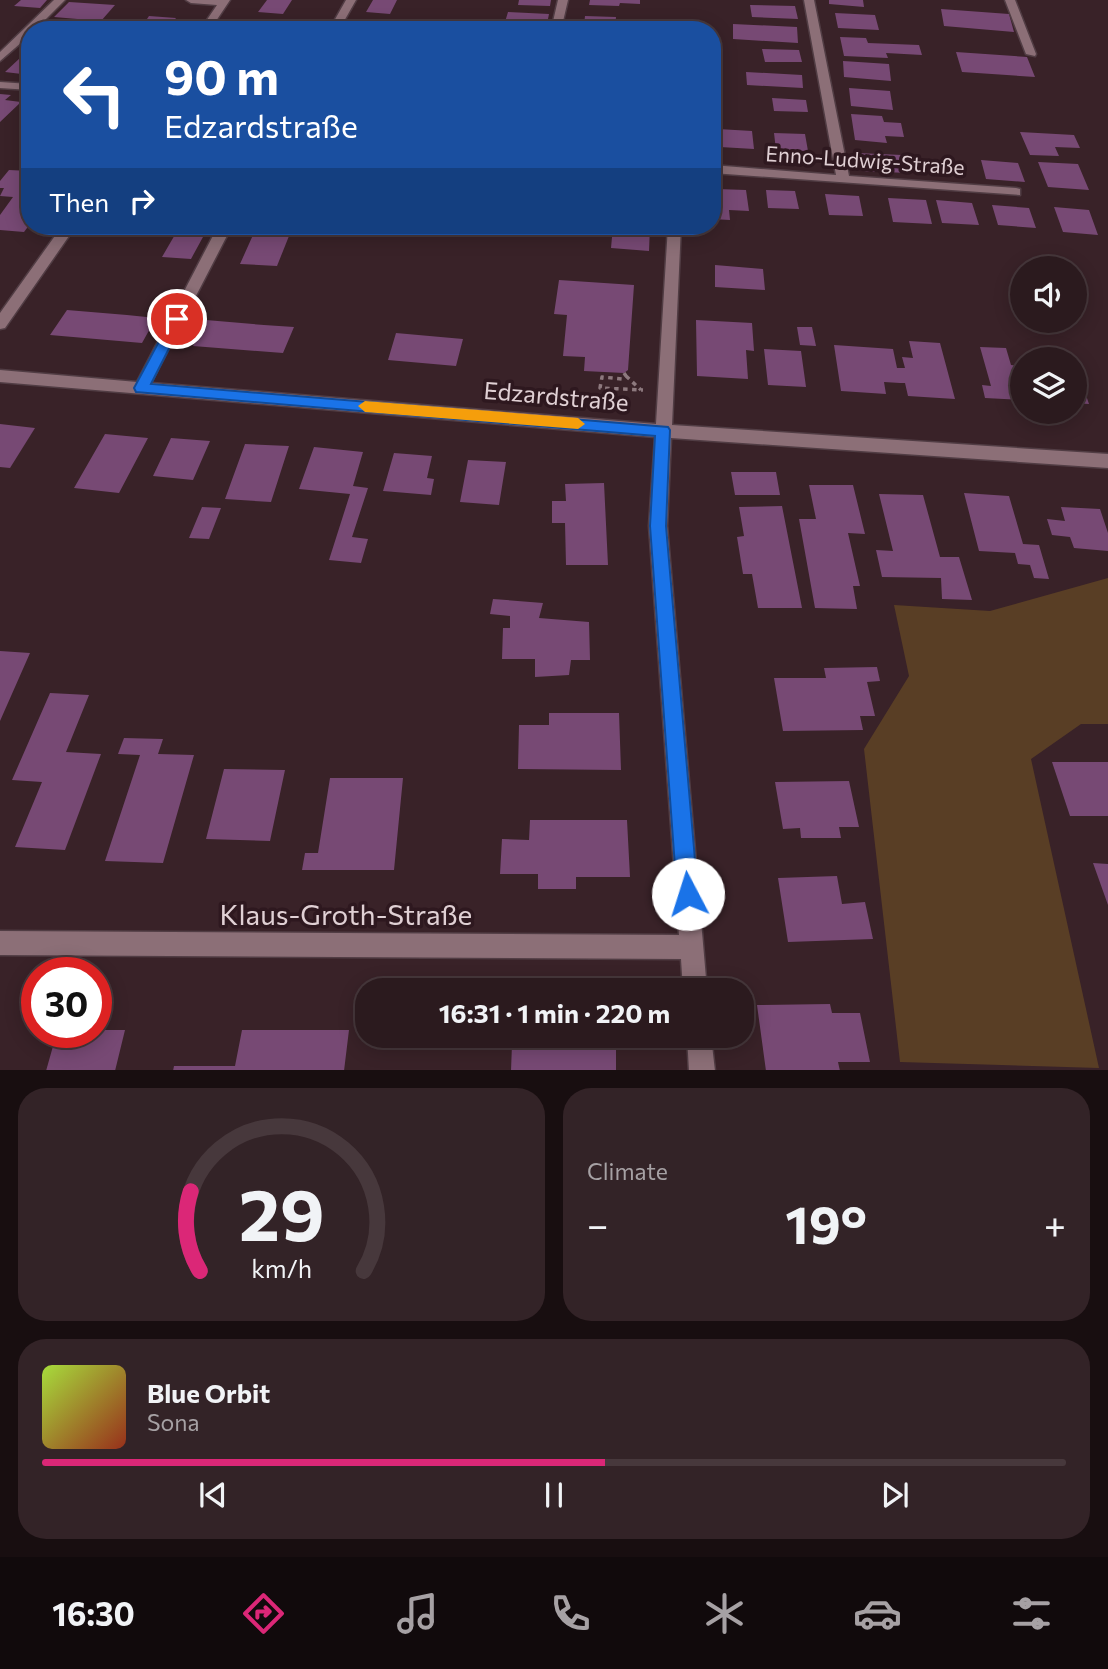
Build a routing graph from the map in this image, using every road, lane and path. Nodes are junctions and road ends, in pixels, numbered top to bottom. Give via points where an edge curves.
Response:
1 (60, 0) edge
2 (191, 0) edge
3 (351, 0) edge
4 (563, 0) edge
5 (809, 0) edge
6 (1010, 0) edge
7 (224, 1) edge
8 (38, 21) edge
9 (211, 21) edge
10 (339, 21) edge
11 (558, 21) edge
12 (21, 38) edge
13 (1031, 54) dead end
14 (0, 58) edge
15 (0, 85) edge
16 (21, 86) edge
17 (721, 170) edge
18 (843, 179) junction
19 (1016, 192) dead end
20 (63, 235) edge
21 (220, 235) edge
22 (675, 235) edge
23 (0, 324) edge
24 (0, 376) edge
25 (634, 383) dead end
26 (141, 388) junction
27 (626, 390) dead end
28 (662, 430) junction
29 (1108, 461) edge
30 (0, 943) edge
31 (692, 947) junction
32 (694, 978) edge
33 (700, 1048) edge
34 (702, 1070) edge

1 - 8 street
2 - 7 street
3 - 10 street
4 - 11 street
5 - 18 street
6 - 13 street
7 - 9 street
12 - 14 street
15 - 16 street
17 - 18 street, Enno-Ludwig-Straße
18 - 19 street, Enno-Ludwig-Straße
20 - 23 street
21 - 26 street
22 - 28 street
24 - 26 street, Edzardstraße
25 - 27 path via 625,375 622,379 602,377 600,388
26 - 28 street, Edzardstraße
28 - 29 street, Edzardstraße
28 - 31 street via 658,526
30 - 31 street, Klaus-Groth-Straße
31 - 32 street
33 - 34 street

